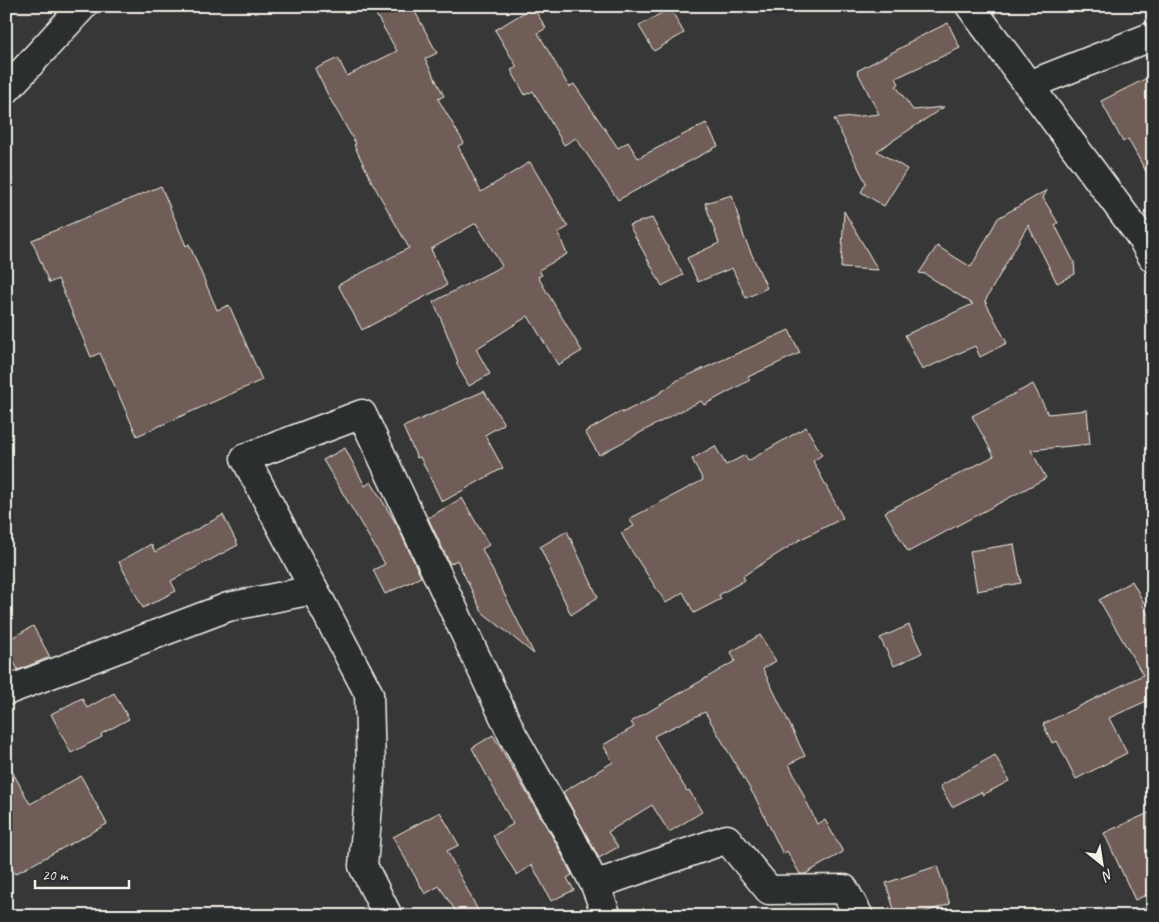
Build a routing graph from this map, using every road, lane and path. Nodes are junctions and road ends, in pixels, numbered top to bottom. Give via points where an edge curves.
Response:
1 (83, 6) edge
2 (970, 6) edge
3 (1153, 36) edge
4 (1029, 85) junction
5 (6, 90) edge
6 (1153, 258) edge
7 (313, 590) junction
8 (6, 691) edge
9 (595, 885) junction
10 (388, 916) edge
11 (607, 916) edge
12 (859, 916) edge

1 - 5 street
2 - 4 street
3 - 4 street
4 - 6 street via 1142,237
7 - 8 street via 228,607
7 - 9 street via 245,458 362,414 513,736
7 - 10 street via 369,694 371,770 363,866
9 - 11 street
9 - 12 street via 727,839 769,890 844,889

